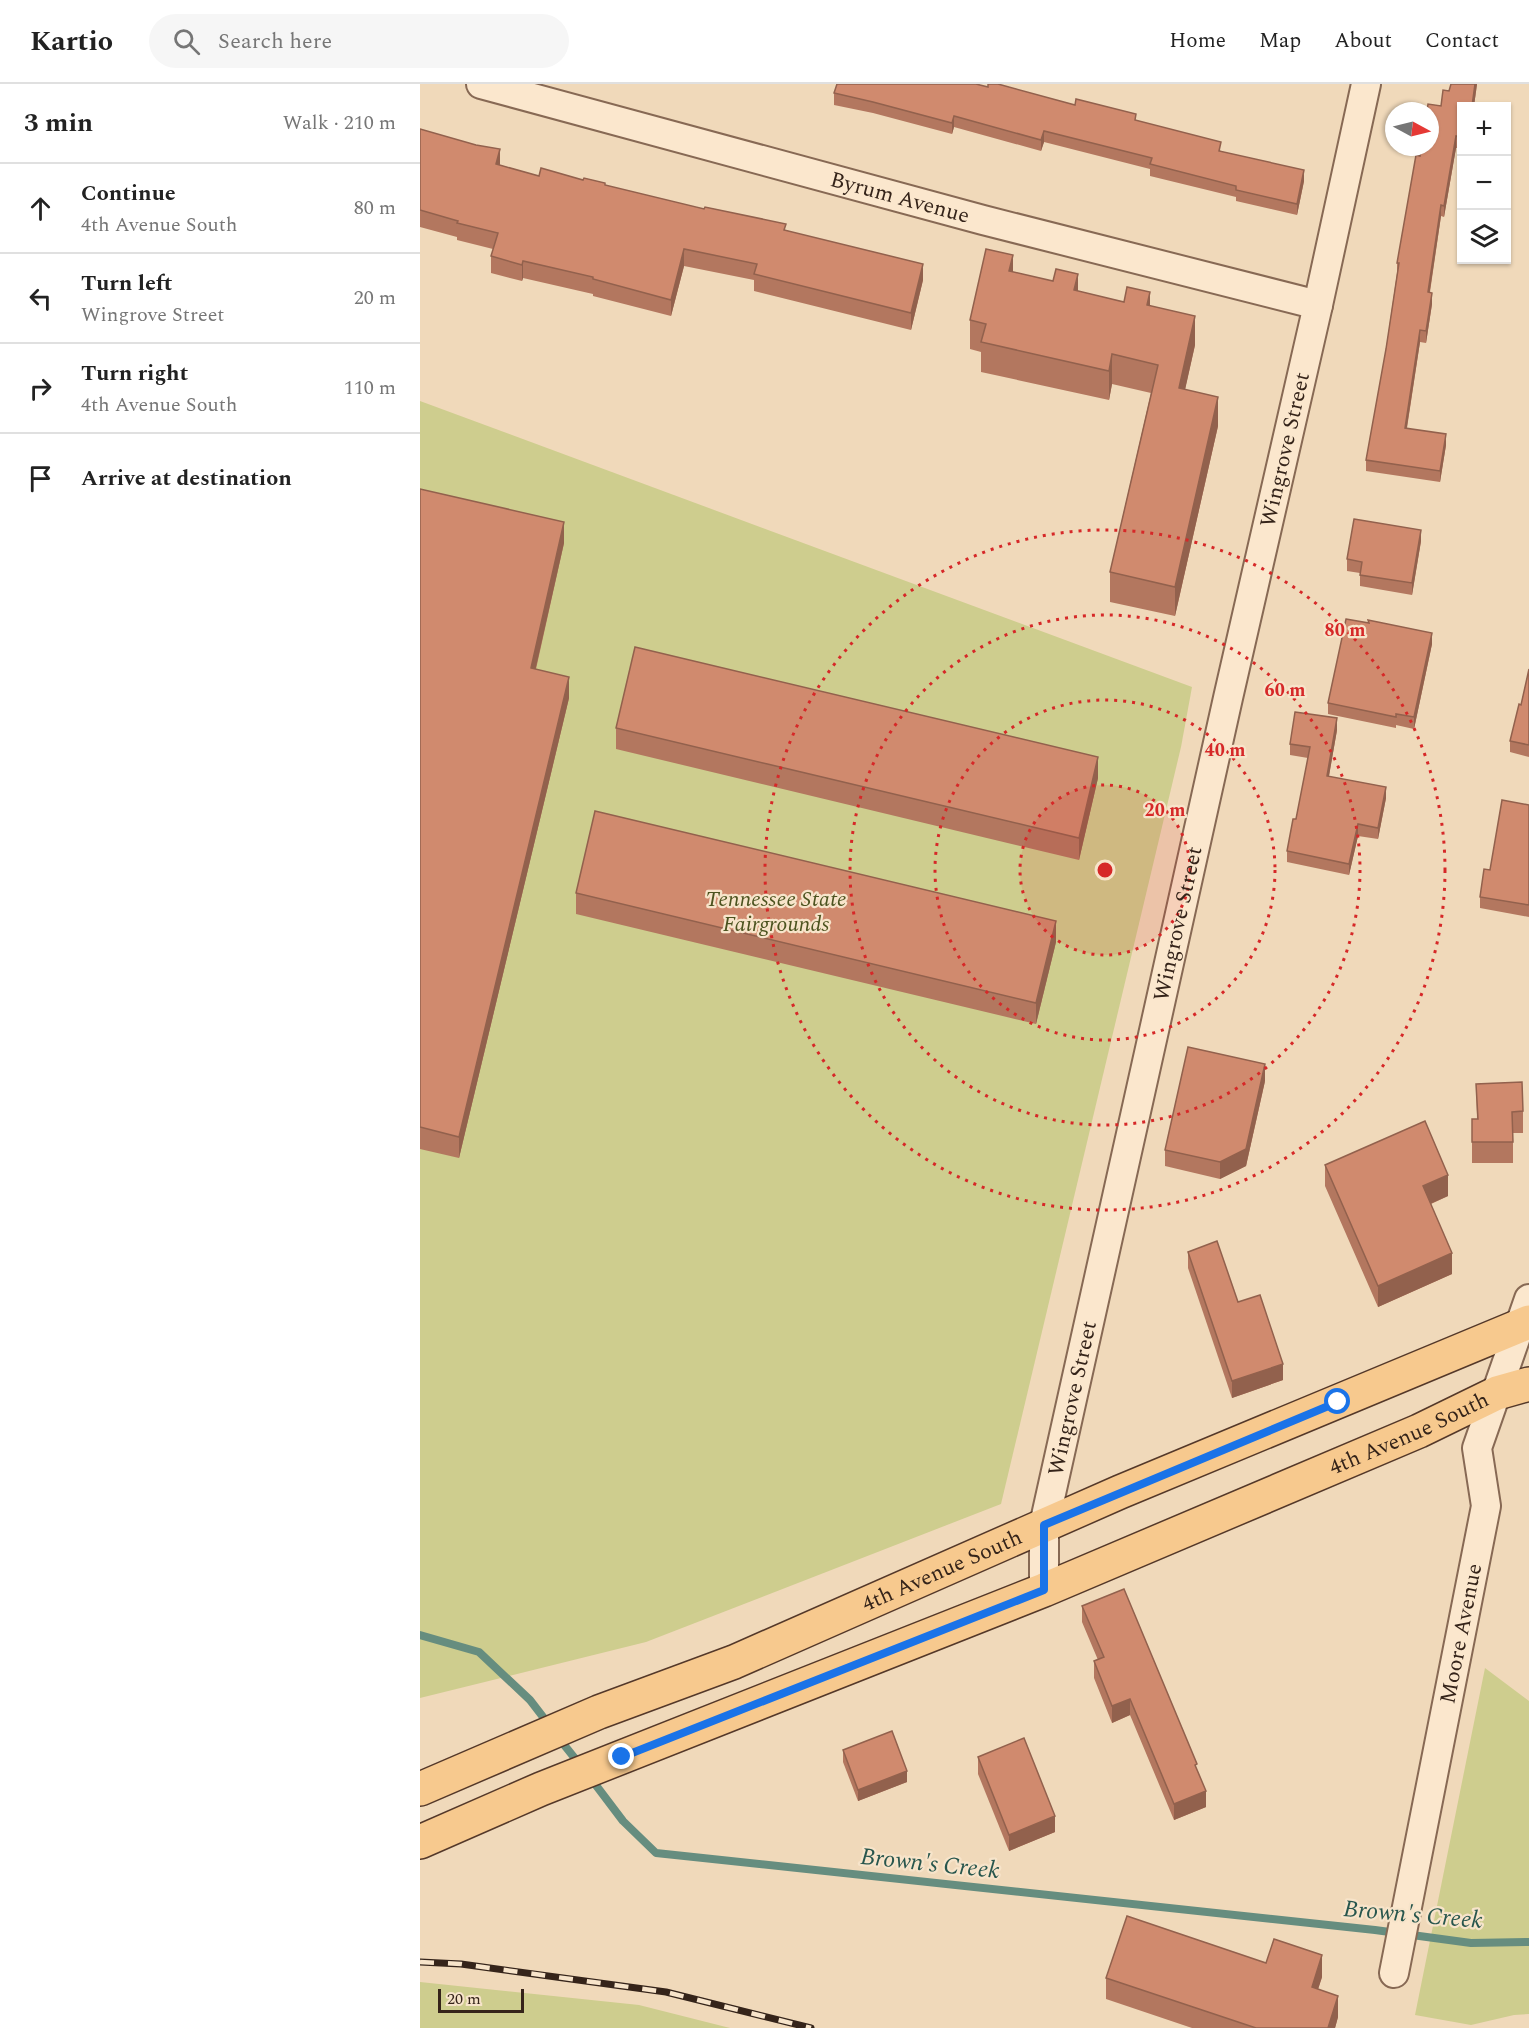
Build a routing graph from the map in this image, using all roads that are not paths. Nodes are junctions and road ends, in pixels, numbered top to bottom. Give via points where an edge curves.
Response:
1 (481, 84) edge
2 (1365, 84) edge
3 (1318, 305) junction
4 (1526, 1315) edge
5 (1529, 1384) edge
6 (1497, 1393) junction
7 (1044, 1525) junction
8 (1044, 1590) junction
9 (426, 1783) edge
10 (420, 1842) edge
11 (1394, 1973) dead end

1 - 3 street, Byrum Avenue via 983,220
2 - 3 street, Wingrove Street
3 - 7 street, Wingrove Street
4 - 6 street, Moore Avenue
4 - 7 main road, 4th Avenue South
5 - 6 main road, 4th Avenue South
6 - 8 main road, 4th Avenue South via 1419,1431
6 - 11 street, Moore Avenue via 1477,1448 1486,1506
7 - 8 street, Wingrove Street
7 - 9 main road, 4th Avenue South via 734,1662
8 - 10 main road, 4th Avenue South via 622,1757

